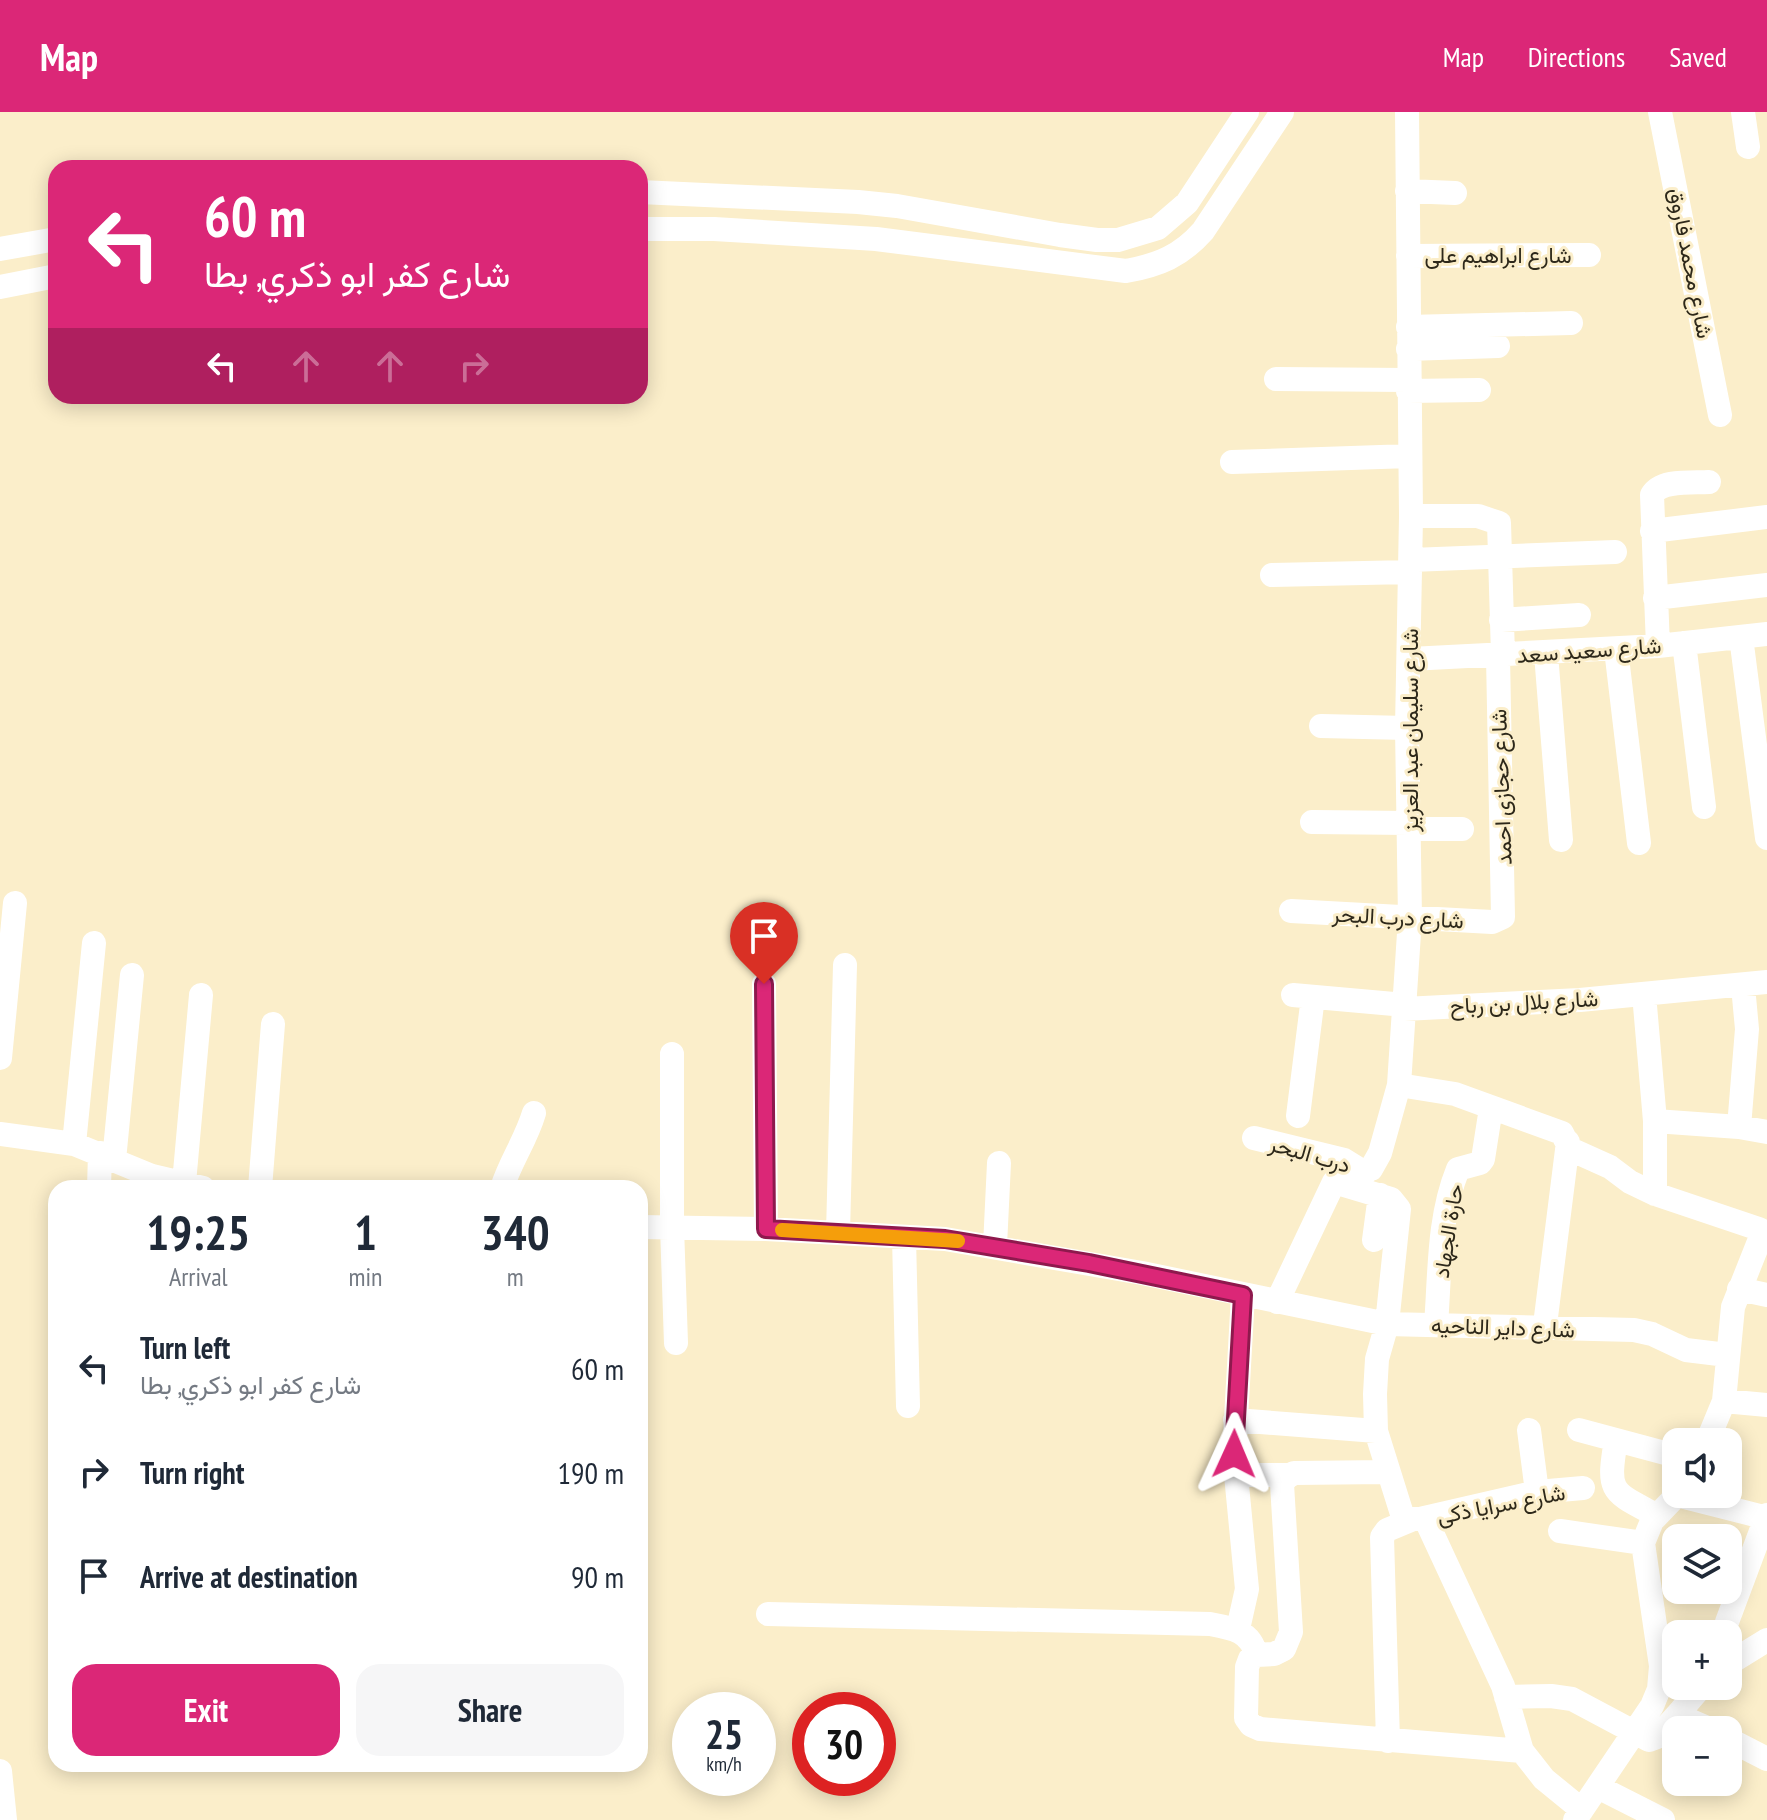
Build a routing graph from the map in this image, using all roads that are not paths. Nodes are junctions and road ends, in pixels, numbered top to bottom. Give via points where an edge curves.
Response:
1 (1247, 112) edge
2 (1282, 112) edge
3 (1407, 112) edge
4 (1660, 112) edge
5 (1743, 112) edge
6 (1748, 147) dead end
7 (1407, 191) junction
8 (648, 192) edge
9 (1455, 193) dead end
10 (648, 229) edge
11 (48, 240) edge
12 (0, 249) edge
13 (1589, 255) dead end
14 (1408, 256) junction
15 (48, 278) edge
16 (0, 287) edge
17 (1571, 323) dead end
18 (1408, 338) junction
19 (1498, 346) dead end
20 (1276, 379) dead end
21 (1408, 386) junction
22 (1479, 390) dead end
23 (1720, 415) dead end
24 (1410, 456) junction
25 (1232, 462) dead end
26 (1709, 482) dead end
27 (1411, 516) junction
28 (1767, 517) edge
29 (1652, 531) junction
30 (1615, 552) dead end
31 (1499, 557) junction
32 (1410, 566) junction
33 (1272, 575) dead end
34 (1767, 585) edge
35 (1655, 598) junction
36 (1579, 615) dead end
37 (1501, 620) junction
38 (1767, 634) edge
39 (1741, 637) junction
40 (1684, 643) junction
41 (1658, 646) junction
42 (1616, 649) junction
43 (1546, 654) junction
44 (1500, 656) junction
45 (1410, 659) junction
46 (1321, 726) dead end
47 (1407, 728) junction
48 (1704, 807) dead end
49 (1312, 822) dead end
50 (1410, 826) junction
51 (1462, 829) dead end
52 (1767, 838) edge
53 (1561, 840) dead end
54 (1639, 843) dead end
55 (15, 903) dead end
56 (1291, 911) dead end
57 (1503, 917) joint
58 (1410, 918) junction
59 (94, 943) dead end
60 (845, 965) dead end
61 (132, 975) dead end
62 (764, 984) dead end
63 (1755, 984) edge
64 (1644, 994) junction
65 (201, 995) dead end
66 (1404, 1007) junction
67 (273, 1024) dead end
68 (672, 1054) dead end
69 (0, 1058) edge
70 (1756, 1065) edge
71 (1399, 1085) junction
72 (1491, 1108) junction
73 (534, 1113) dead end
74 (1298, 1116) dead end
75 (1655, 1121) junction
76 (1739, 1127) junction
77 (1767, 1132) edge
78 (0, 1134) edge
79 (1254, 1138) dead end
80 (1568, 1142) junction
81 (74, 1144) junction
82 (107, 1157) junction
83 (999, 1163) dead end
84 (1365, 1173) junction
85 (101, 1180) edge
86 (148, 1180) edge
87 (194, 1180) edge
88 (261, 1180) edge
89 (505, 1180) edge
90 (1334, 1182) junction
91 (1655, 1194) junction
92 (1380, 1195) junction
93 (648, 1227) edge
94 (672, 1227) junction
95 (766, 1229) junction
96 (838, 1233) junction
97 (904, 1237) junction
98 (1374, 1240) dead end
99 (995, 1246) junction
100 (1739, 1289) junction
101 (1243, 1295) junction
102 (1767, 1295) edge
103 (1277, 1302) junction
104 (1387, 1324) junction
105 (1436, 1325) junction
106 (1545, 1325) junction
107 (676, 1343) dead end
108 (1727, 1355) junction
109 (1724, 1401) junction
110 (1767, 1405) edge
111 (908, 1406) dead end
112 (1235, 1420) junction
113 (1713, 1428) edge
114 (1529, 1430) dead end
115 (1579, 1430) dead end
116 (1376, 1431) junction
117 (1616, 1440) junction
118 (1662, 1452) edge
119 (1387, 1472) junction
120 (1237, 1475) junction
121 (1290, 1475) junction
122 (1583, 1488) dead end
123 (1537, 1492) junction
124 (1664, 1508) edge
125 (1731, 1508) edge
126 (1656, 1515) junction
127 (1767, 1517) edge
128 (1419, 1519) junction
129 (1560, 1531) dead end
130 (1643, 1543) junction
131 (768, 1614) dead end
132 (1728, 1620) edge
133 (1238, 1629) junction
134 (1767, 1640) edge
135 (1256, 1655) junction
136 (1742, 1655) edge
137 (1506, 1697) junction
138 (1690, 1700) edge
139 (1677, 1715) joint
140 (1635, 1733) junction
141 (1388, 1741) junction
142 (1742, 1746) edge
143 (1522, 1751) junction
144 (1767, 1759) edge
145 (0, 1771) edge
146 (1598, 1787) junction
147 (1579, 1815) edge
148 (5, 1820) edge
149 (1663, 1820) edge

1 - 8 street via 1180,209 1158,228 1118,240 858,202
2 - 10 street via 1203,231 1166,261 1139,269 1104,271 876,239
3 - 7 street, شارع سليمان عبد العزيز
4 - 23 street, شارع محمد فاروق
5 - 6 street
7 - 9 street
7 - 14 street, شارع سليمان عبد العزيز
11 - 12 street
13 - 14 street, شارع ابراهيم على
14 - 18 street, شارع سليمان عبد العزيز
15 - 16 street
17 - 18 street
18 - 19 street
18 - 21 street, شارع سليمان عبد العزيز
20 - 21 street
21 - 22 street
21 - 24 street, شارع سليمان عبد العزيز
24 - 25 street
24 - 27 street, شارع سليمان عبد العزيز
26 - 29 street via 1654,490
27 - 31 street, شارع حجازى احمد via 1495,520 1501,529
27 - 32 street, شارع سليمان عبد العزيز
28 - 29 street
29 - 35 street
30 - 31 street
31 - 32 street
31 - 37 street, شارع حجازى احمد
32 - 33 street
32 - 45 street, شارع سليمان عبد العزيز
34 - 35 street
35 - 41 street
36 - 37 street
37 - 44 street, شارع حجازى احمد
38 - 39 street, شارع سعيد سعد
39 - 40 street, شارع سعيد سعد
39 - 52 street
40 - 41 street, شارع سعيد سعد
40 - 48 street
41 - 42 street, شارع سعيد سعد
42 - 43 street, شارع سعيد سعد
42 - 54 street
43 - 44 street, شارع سعيد سعد
43 - 53 street
44 - 45 street, شارع سعيد سعد
44 - 57 street, شارع حجازى احمد
45 - 47 street, شارع سليمان عبد العزيز
46 - 47 street
47 - 50 street, شارع سليمان عبد العزيز
49 - 50 street
50 - 51 street
50 - 58 street, شارع سليمان عبد العزيز
55 - 69 street
56 - 58 street, شارع درب البحر
57 - 58 street, شارع درب البحر via 1492,922
58 - 66 street, شارع سليمان عبد العزيز
59 - 81 street
60 - 96 street
61 - 82 street
62 - 95 street
63 - 64 street, شارع بلال بن رباح
63 - 70 street via 1747,1029
64 - 66 street, شارع بلال بن رباح
64 - 75 street
65 - 87 street
66 - 71 street, شارع سليمان عبد العزيز
66 - 74 street, شارع بلال بن رباح via 1303,996
67 - 88 street
68 - 94 street
70 - 76 street
71 - 72 street via 1455,1094
71 - 84 street, شارع سليمان عبد العزيز via 1380,1153
72 - 80 street via 1562,1133
72 - 105 street, حارة الجهاد via 1483,1159 1458,1169 1449,1197
73 - 89 street
75 - 76 street
75 - 91 street
76 - 77 street
78 - 81 street
79 - 84 street, درب البحر via 1352,1163
80 - 91 street via 1570,1149
80 - 106 street
81 - 82 street
82 - 85 street
82 - 86 street
83 - 99 street
84 - 90 street
90 - 92 street
90 - 103 street
91 - 100 street via 1759,1229 1760,1239
92 - 98 street
92 - 104 street via 1399,1209
93 - 94 street, شارع داير الناحيه
94 - 95 street, شارع داير الناحيه
94 - 107 street
95 - 96 street, شارع داير الناحيه
96 - 97 street, شارع داير الناحيه
97 - 99 street, شارع داير الناحيه
97 - 111 street
99 - 101 street, شارع داير الناحيه
100 - 102 street
100 - 108 street
101 - 103 street, شارع داير الناحيه
101 - 112 street
103 - 104 street, شارع داير الناحيه
104 - 105 street, شارع داير الناحيه
104 - 116 street via 1376,1367
105 - 106 street, شارع داير الناحيه
106 - 108 street, شارع داير الناحيه via 1634,1330 1686,1350
108 - 109 street
109 - 110 street
109 - 113 street
112 - 116 street
112 - 120 street
114 - 123 street
115 - 117 street
116 - 119 street
117 - 118 street
117 - 126 street via 1614,1489
119 - 121 street
119 - 128 street via 1402,1514
120 - 121 street
120 - 133 street via 1247,1575
121 - 135 street via 1282,1484 1291,1632 1284,1649
122 - 123 street, شارع سرايا ذكى
123 - 128 street, شارع سرايا ذكى
124 - 126 street
125 - 127 street
126 - 130 street
127 - 132 street
128 - 137 street
128 - 141 street via 1387,1530 1382,1537
129 - 130 street, شارع سرايا ذكى
130 - 140 street via 1661,1679
131 - 133 street via 1210,1624
133 - 135 street via 1251,1640
134 - 136 street
135 - 141 street via 1247,1667 1246,1718 1251,1725
137 - 140 street via 1572,1699
137 - 143 street
138 - 139 street
139 - 140 street via 1652,1740
140 - 146 street
141 - 143 street
142 - 144 street
143 - 147 street
145 - 148 street
146 - 147 street
146 - 149 street

